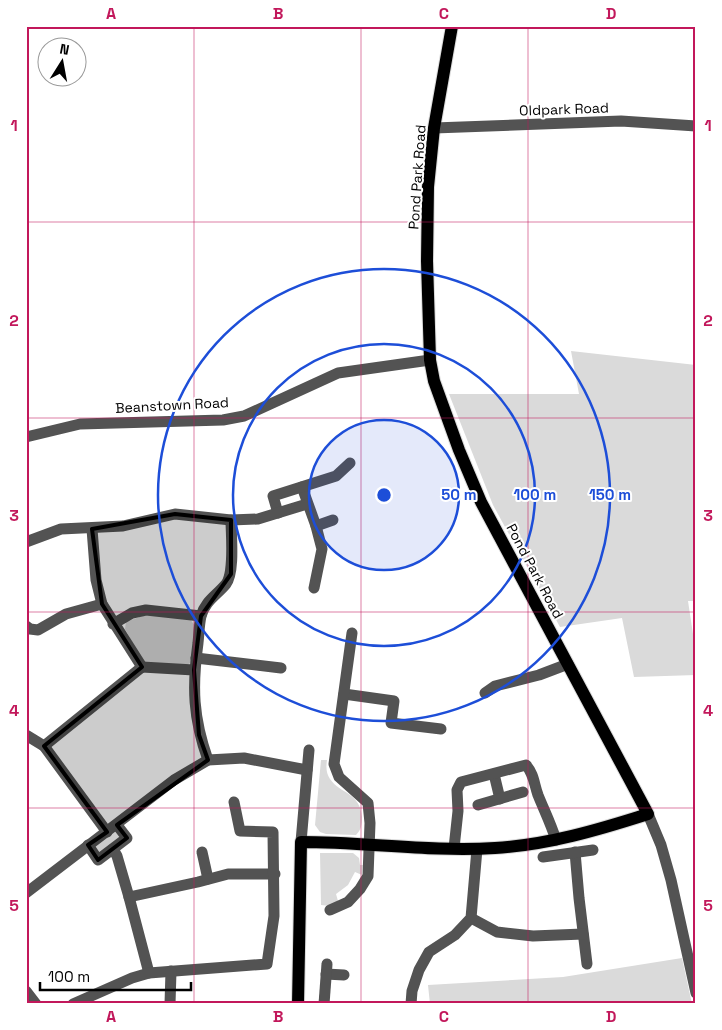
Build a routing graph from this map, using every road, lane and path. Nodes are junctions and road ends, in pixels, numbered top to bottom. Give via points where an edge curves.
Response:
1 (452, 26) edge
2 (696, 126) edge
3 (434, 128) junction
4 (430, 360) junction
5 (26, 437) edge
6 (350, 464) dead end
7 (302, 487) junction
8 (307, 504) junction
9 (278, 513) junction
10 (231, 520) junction
11 (333, 520) dead end
12 (316, 526) junction
13 (92, 529) junction
14 (26, 542) edge
15 (314, 588) dead end
16 (102, 604) junction
17 (201, 616) junction
18 (113, 624) junction
19 (26, 626) edge
20 (352, 633) dead end
21 (196, 658) junction
22 (568, 664) junction
23 (142, 667) junction
24 (281, 668) dead end
25 (194, 670) junction
26 (485, 693) dead end
27 (344, 694) junction
28 (440, 729) dead end
29 (26, 736) edge
30 (44, 746) junction
31 (309, 750) dead end
32 (208, 760) junction
33 (307, 770) junction
34 (494, 774) junction
35 (523, 792) dead end
36 (500, 799) junction
37 (234, 802) dead end
38 (478, 805) dead end
39 (648, 814) junction
40 (117, 825) junction
41 (106, 832) junction
42 (556, 840) junction
43 (301, 842) junction
44 (88, 845) junction
45 (368, 845) junction
46 (454, 848) junction
47 (112, 849) junction
48 (477, 849) junction
49 (593, 850) dead end
50 (202, 852) dead end
51 (575, 852) junction
52 (543, 857) dead end
53 (275, 874) junction
54 (208, 879) junction
55 (26, 893) edge
56 (129, 897) junction
57 (330, 910) dead end
58 (471, 918) junction
59 (583, 934) junction
60 (587, 964) dead end
61 (171, 971) junction
62 (149, 973) junction
63 (344, 975) dead end
64 (26, 991) edge
65 (696, 993) edge
66 (36, 1004) edge
67 (73, 1004) edge
68 (170, 1004) edge
69 (298, 1004) edge
70 (324, 1004) edge
71 (411, 1004) edge

1 - 3 main road, Pond Park Road
2 - 3 street, Oldpark Road via 621,121
3 - 4 main road, Pond Park Road via 428,187
4 - 5 street, Beanstown Road via 338,373 244,416 223,420 80,424
4 - 22 main road, Pond Park Road via 437,389 482,502
6 - 7 street via 336,476
7 - 8 street
7 - 9 street via 273,496
8 - 9 street
8 - 12 street
9 - 10 street via 258,519
10 - 13 street via 175,514 123,526
10 - 17 street via 231,574
11 - 12 street
12 - 15 street via 322,549
13 - 14 street via 61,529
13 - 16 street via 96,580
16 - 18 street
16 - 19 street via 66,614 38,630 30,630
17 - 18 street via 146,610 132,613
17 - 21 street
18 - 23 street
20 - 27 street
21 - 24 street
21 - 25 street
22 - 26 street via 539,676 495,686
22 - 39 main road, Pond Park Road
23 - 25 street
23 - 30 street
25 - 32 street via 199,735
27 - 28 street via 394,701 391,723
27 - 45 street via 334,764 339,776 368,804
29 - 30 street
30 - 41 street
31 - 33 street
32 - 33 street via 244,758
32 - 40 street via 174,780
33 - 43 street
34 - 36 street
34 - 42 street via 526,766 532,772
34 - 46 street via 461,782 457,790
35 - 36 street
36 - 38 street
37 - 53 street via 240,831 273,832
39 - 42 main road
39 - 65 street, Pond Park Road via 671,880
40 - 41 street
40 - 47 street via 127,838
41 - 44 street
42 - 48 main road
43 - 45 main road
43 - 69 main road
44 - 47 street via 98,860
44 - 55 street
45 - 46 main road
45 - 57 street via 368,876 348,902
46 - 48 main road
47 - 56 street
48 - 58 street
49 - 51 street
50 - 54 street
51 - 52 street
51 - 59 street
53 - 54 street via 228,874
53 - 61 street via 274,916 267,964
54 - 56 street
56 - 62 street
58 - 59 street via 497,932 533,936
58 - 71 street via 455,935 429,952 419,970
59 - 60 street
61 - 62 street
61 - 68 street
62 - 67 street
63 - 70 street via 326,969
64 - 66 street

